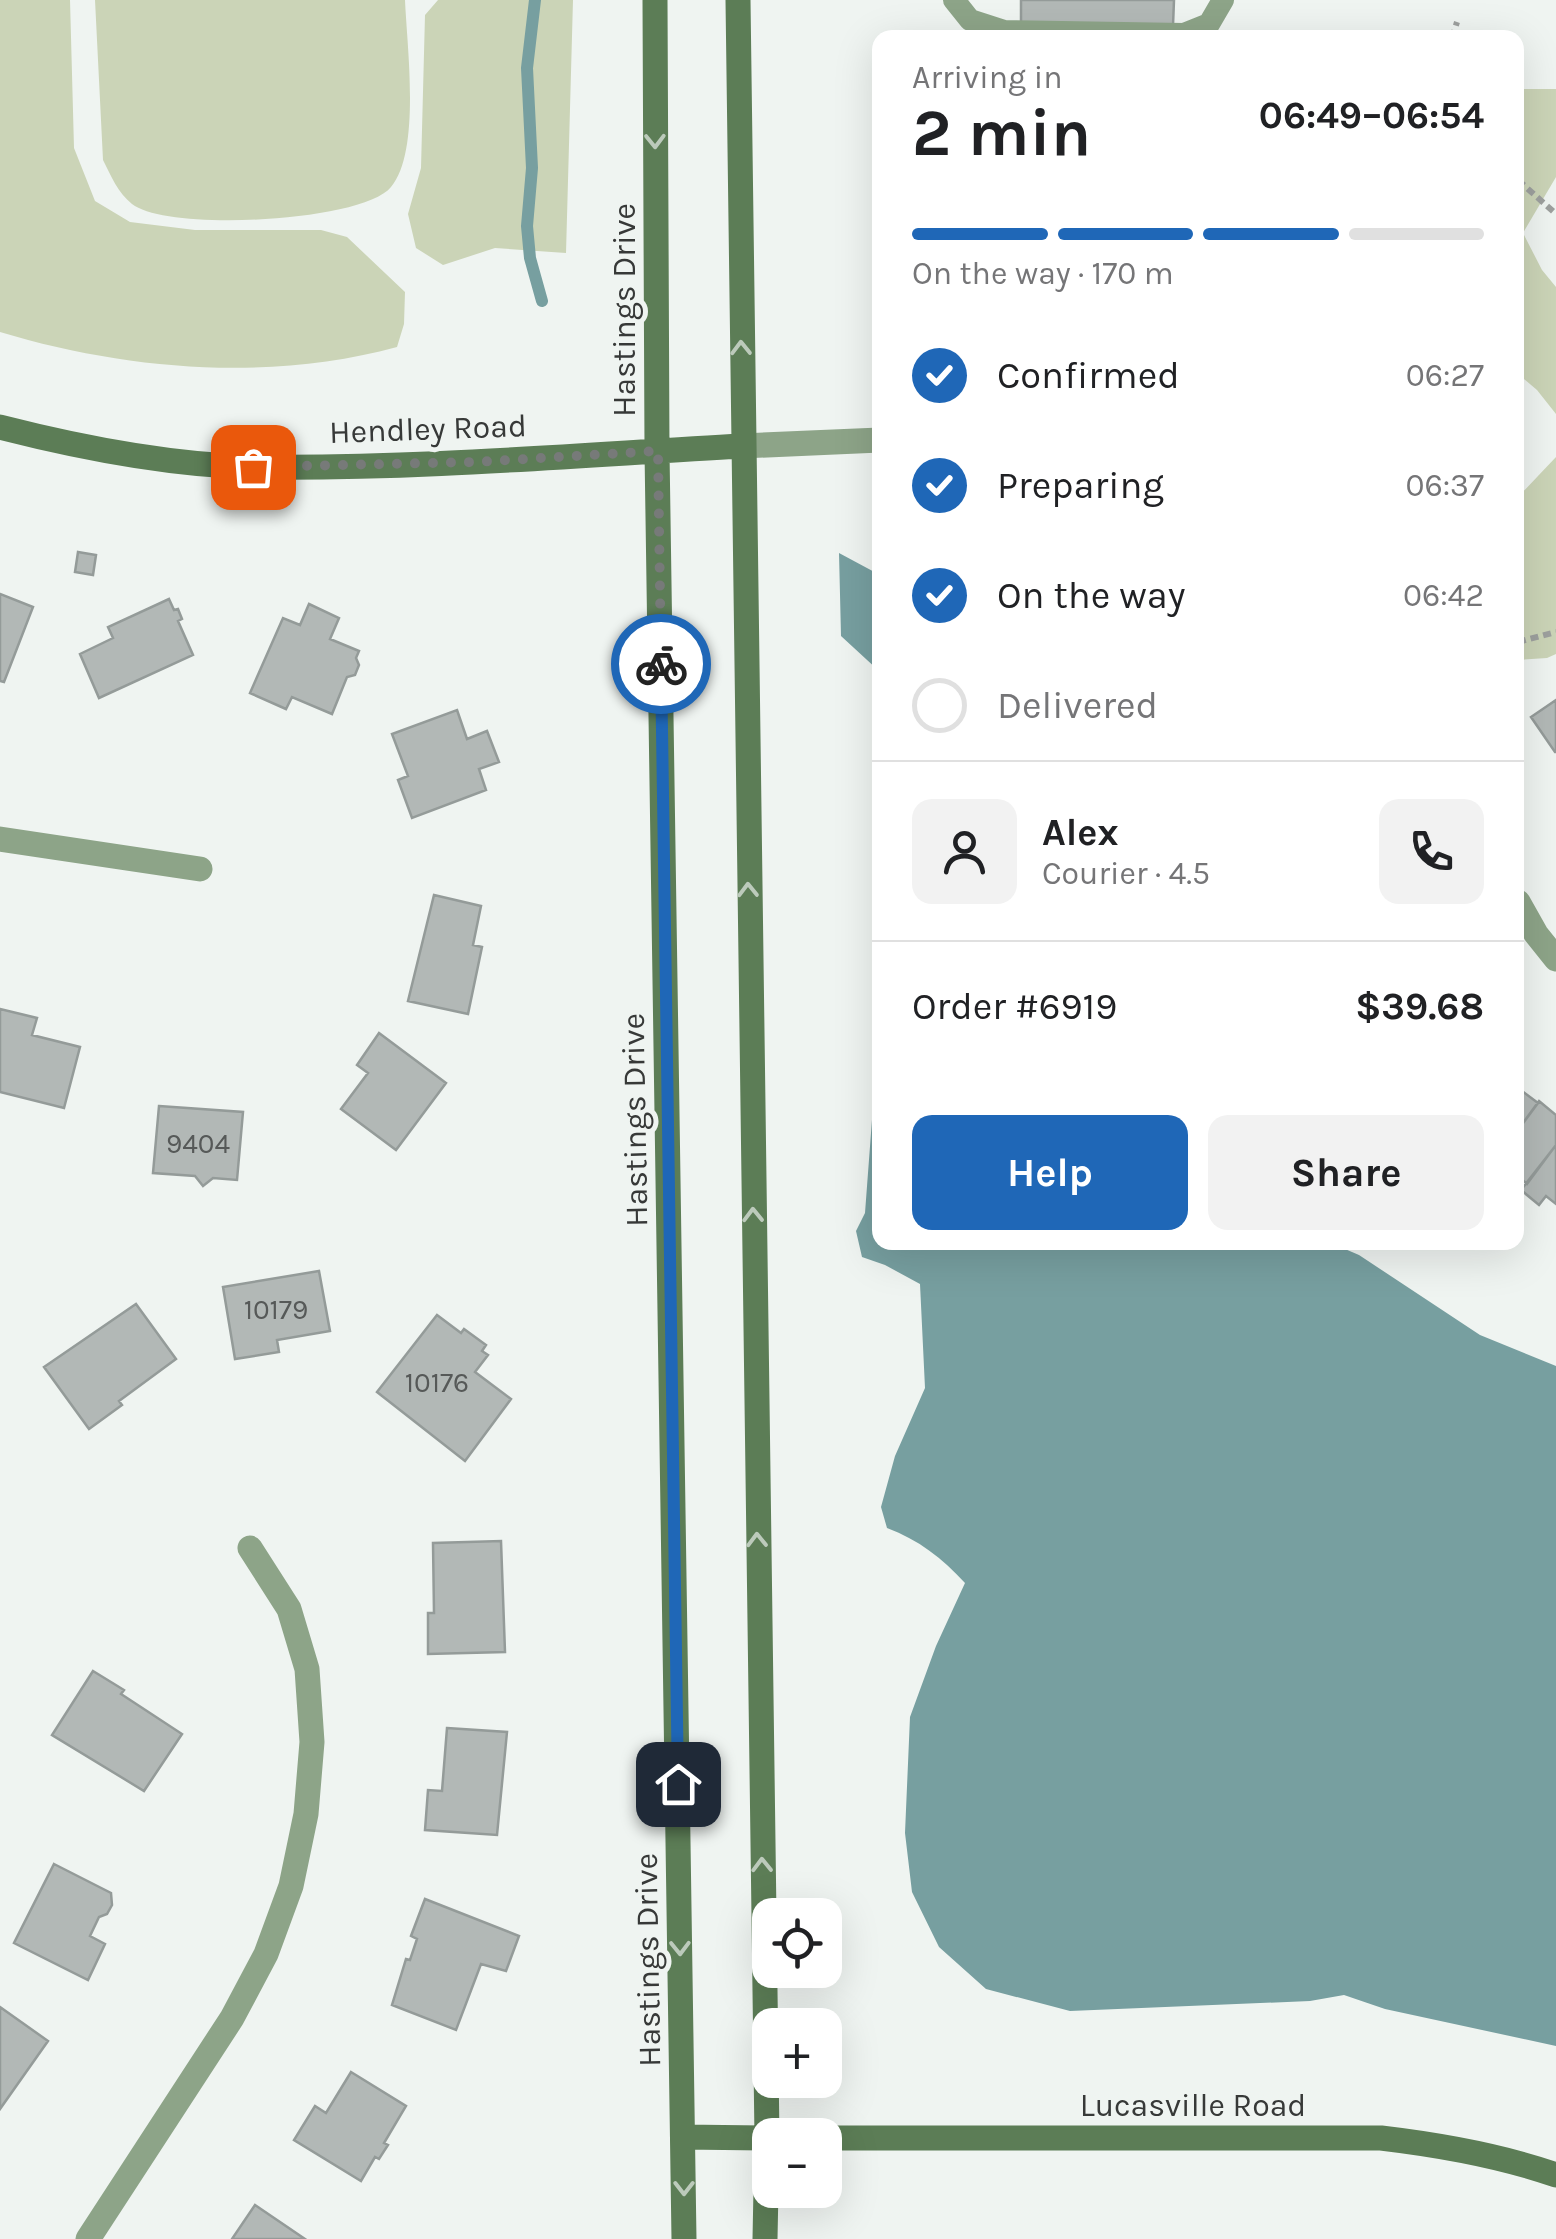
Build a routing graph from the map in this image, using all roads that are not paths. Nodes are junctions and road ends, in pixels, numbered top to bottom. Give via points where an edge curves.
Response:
1 (655, 0) edge
2 (738, 0) edge
3 (954, 0) edge
4 (1223, 0) edge
5 (1001, 30) edge
6 (1194, 30) edge
7 (0, 427) edge
8 (872, 440) edge
9 (742, 446) junction
10 (658, 451) junction
11 (0, 838) edge
12 (200, 870) dead end
13 (1524, 913) edge
14 (1556, 959) edge
15 (250, 1548) dead end
16 (769, 2118) edge
17 (683, 2138) junction
18 (752, 2138) edge
19 (842, 2138) edge
20 (1556, 2175) edge
21 (766, 2208) edge
22 (88, 2239) edge
23 (684, 2239) edge
24 (765, 2239) edge

1 -> 10 street, Hastings Drive
9 -> 2 street
3 - 5 lane via 970,20
4 - 6 lane via 1209,24
7 - 10 street, Hendley Road via 156,458 253,467
8 - 9 street
9 - 10 street, Hendley Road
16 -> 9 street
10 -> 17 street, Hastings Drive
11 - 12 street
13 - 14 street
15 - 22 street via 288,1609 307,1669 312,1742 291,1886 232,2018
17 - 18 street
17 -> 23 street, Hastings Drive
19 - 20 street, Lucasville Road via 1381,2138 1436,2144
21 - 24 street

